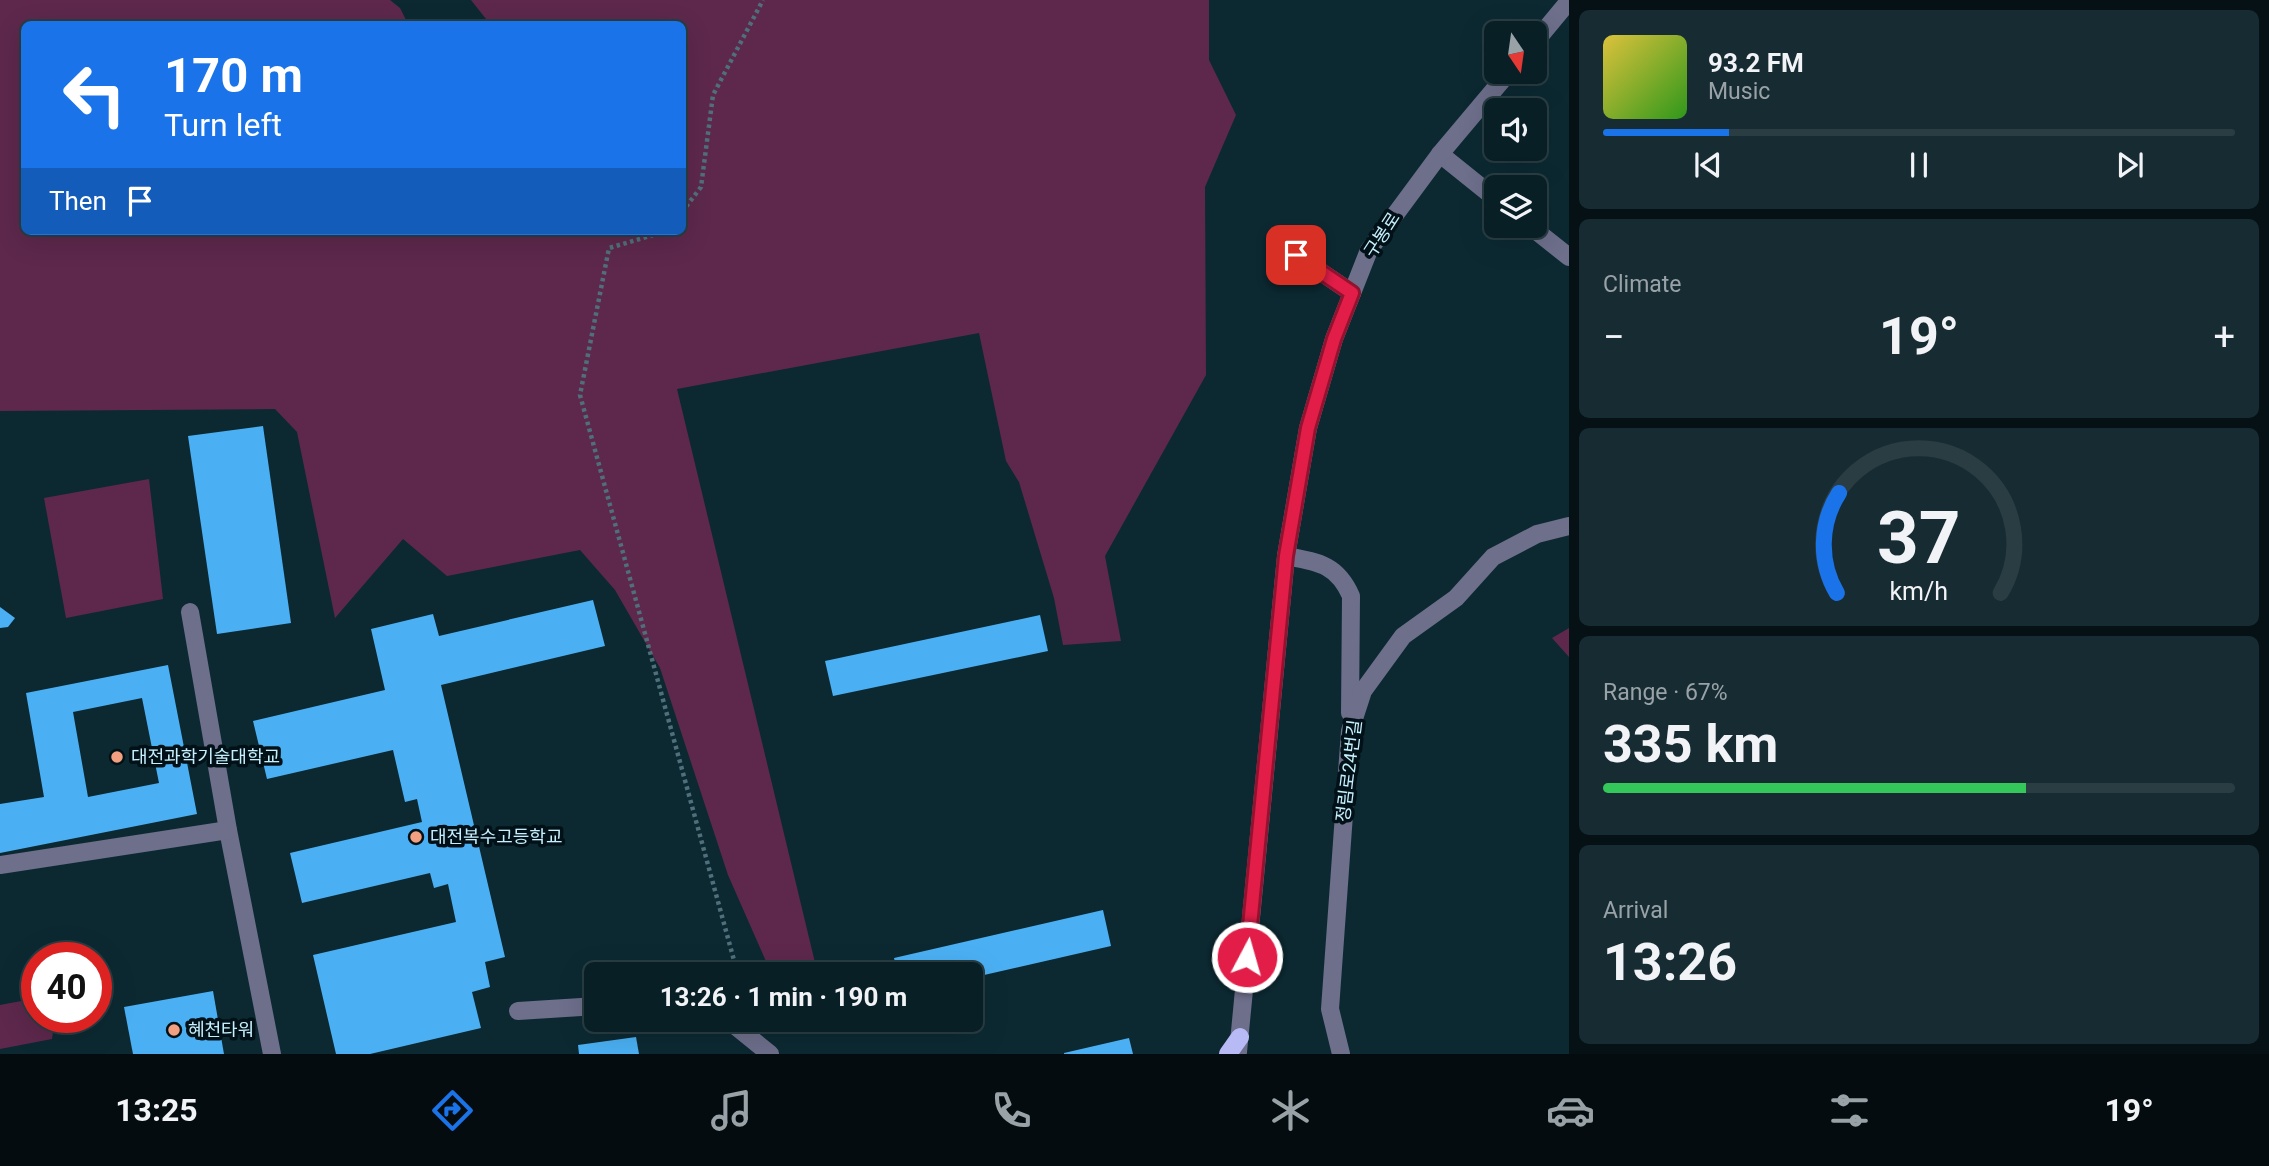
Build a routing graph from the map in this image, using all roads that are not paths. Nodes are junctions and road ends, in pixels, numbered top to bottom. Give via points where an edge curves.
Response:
1 (1569, 1) edge
2 (1547, 27) edge
3 (1499, 84) edge
4 (1440, 154) junction
5 (1484, 189) edge
6 (1545, 238) edge
7 (1296, 255) dead end
8 (1569, 257) edge
9 (1352, 293) junction
10 (1569, 526) edge
11 (1286, 556) junction
12 (191, 612) dead end
13 (1350, 731) junction
14 (228, 830) junction
15 (0, 865) edge
16 (584, 1007) edge
17 (518, 1011) dead end
18 (743, 1032) edge
19 (1239, 1046) edge
20 (272, 1054) edge
21 (770, 1054) edge
22 (1228, 1054) edge
23 (1341, 1054) edge

1 - 2 street
3 - 4 street, 구봉로
4 - 5 street
4 - 9 street, 구봉로 via 1369,250
6 - 8 street
7 - 9 street
9 - 11 street, 구봉로 via 1308,428
10 - 13 street, 정림로24번길 via 1537,534 1493,557 1456,598 1403,636 1363,691
11 - 13 street via 1321,562 1344,580 1351,596
11 - 19 street, 구봉로
12 - 14 street
13 - 23 street, 정림로24번길 via 1329,1009
14 - 15 street
14 - 20 street
16 - 17 street
18 - 21 street
19 - 22 main road

